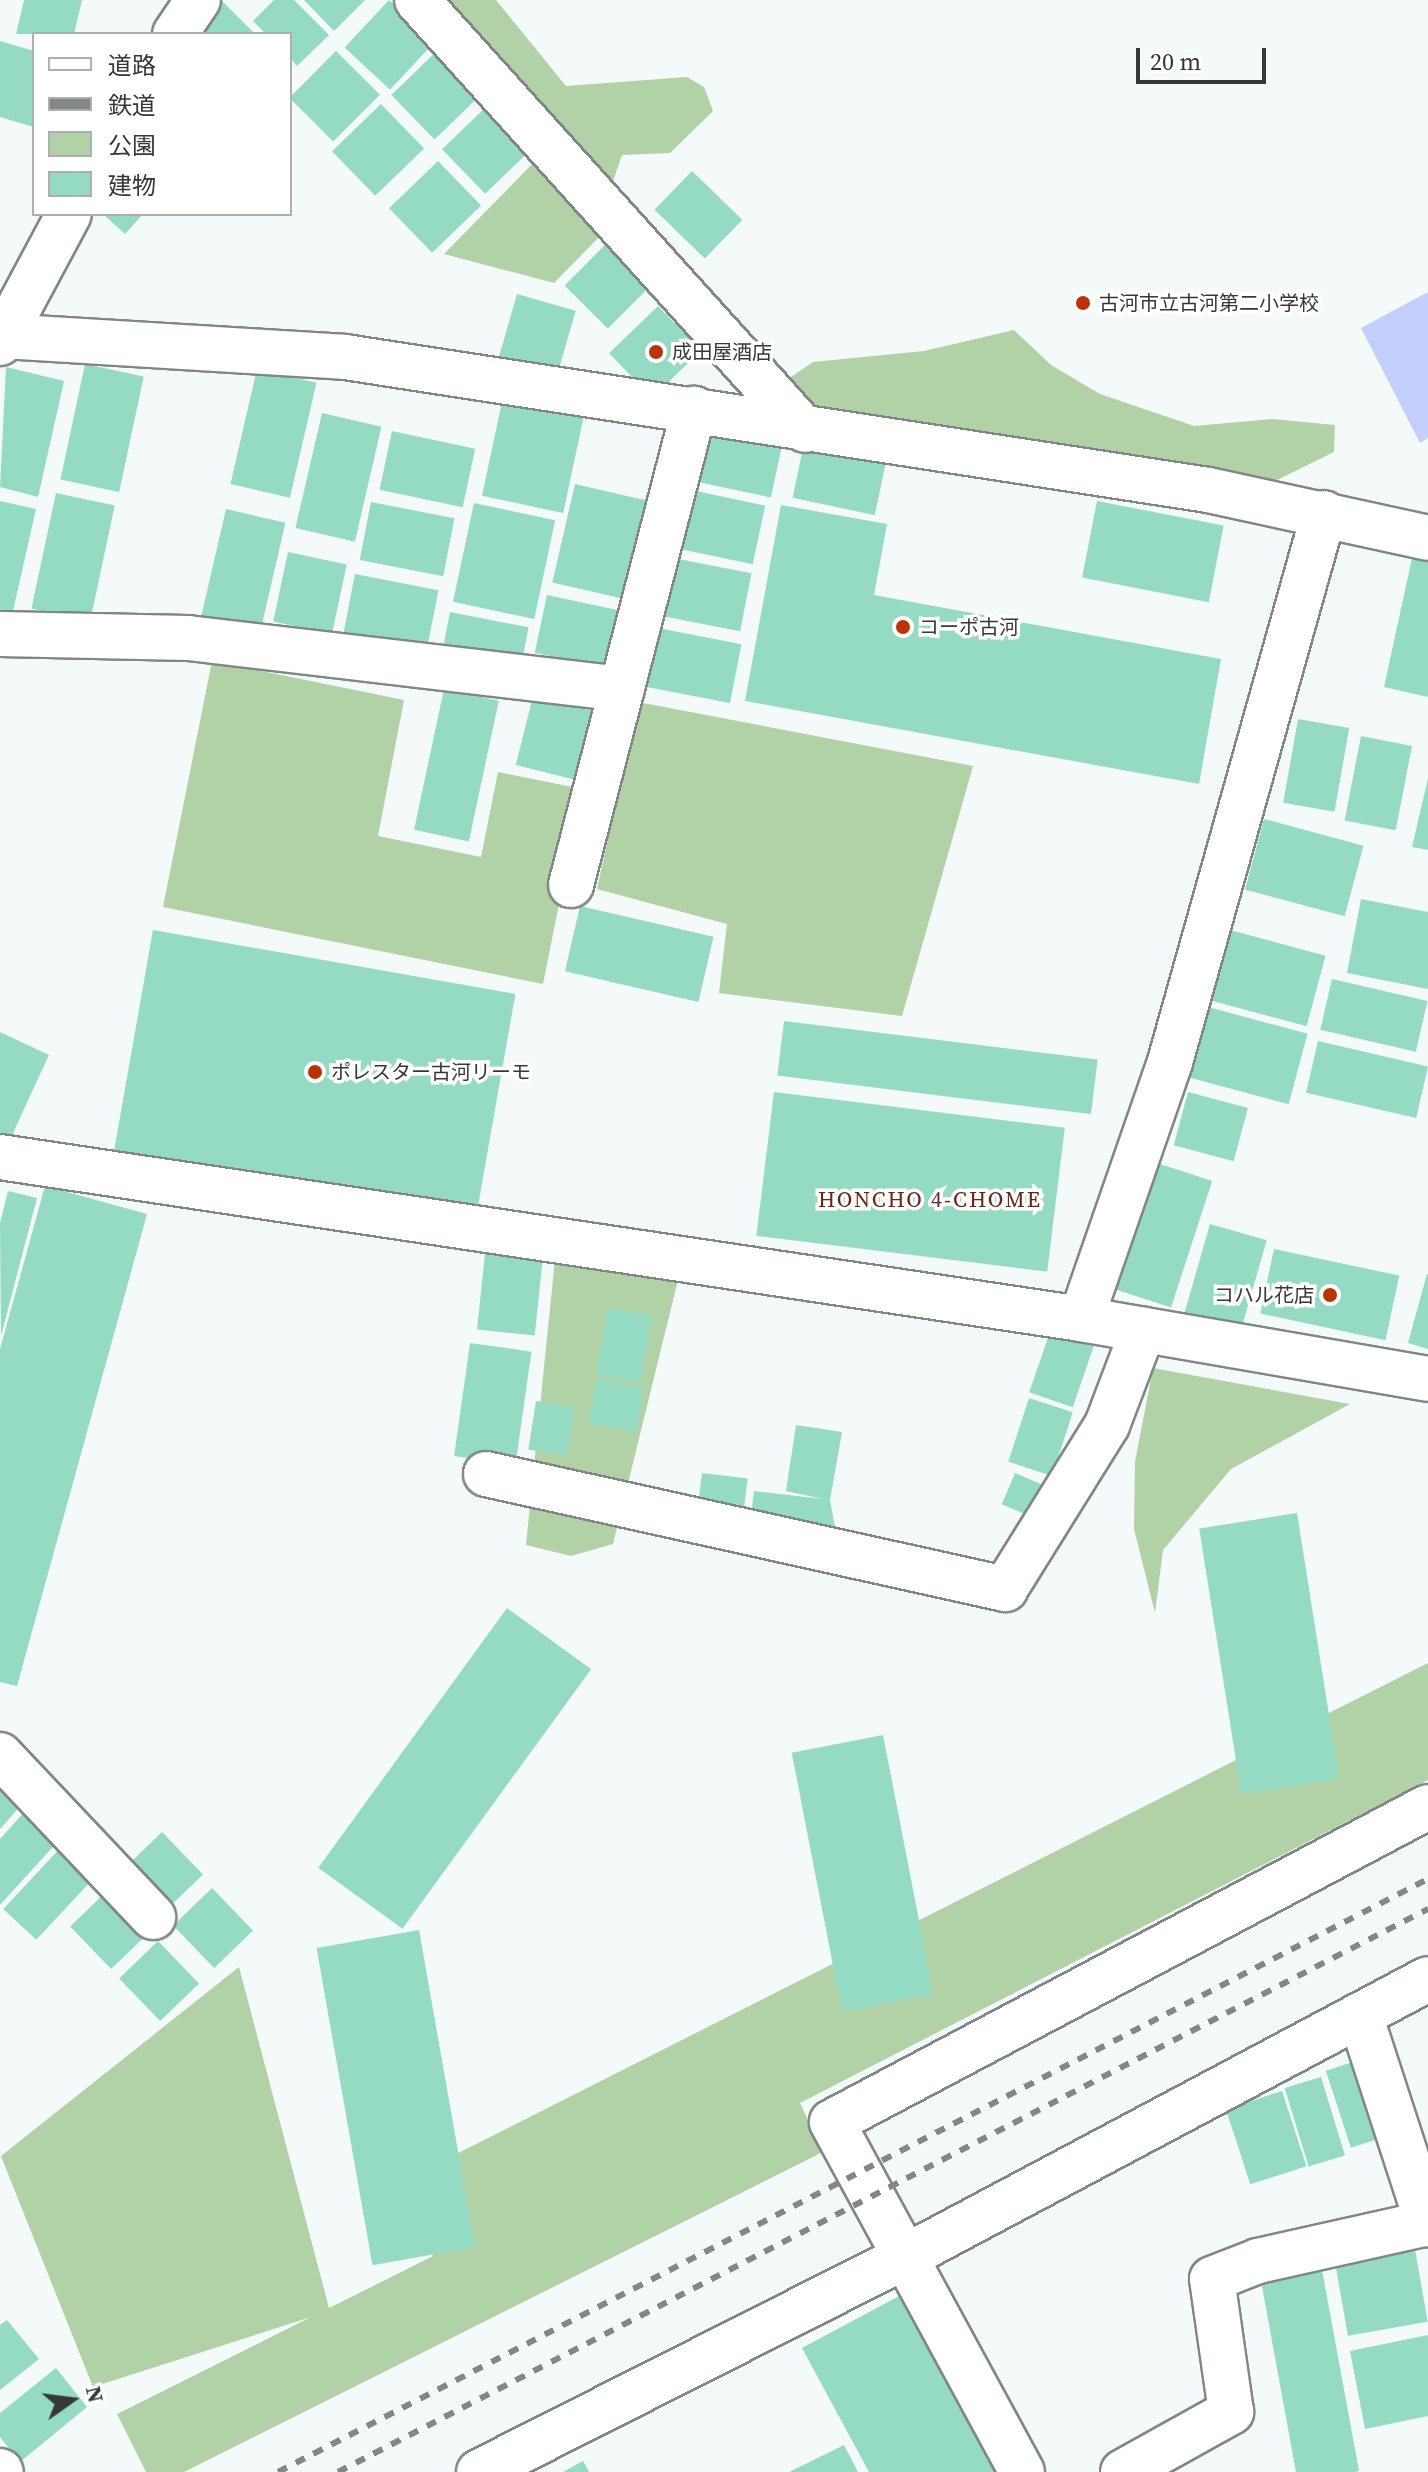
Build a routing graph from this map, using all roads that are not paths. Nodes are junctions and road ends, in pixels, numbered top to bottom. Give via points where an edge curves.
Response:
1 (198, 0) edge
2 (417, 0) edge
3 (176, 32) edge
4 (68, 216) edge
5 (1, 340) edge
6 (694, 409) junction
7 (805, 430) junction
8 (1324, 513) junction
9 (1428, 538) edge
10 (0, 634) edge
11 (622, 689) junction
12 (571, 885) dead end
13 (0, 1157) edge
14 (1081, 1319) junction
15 (1143, 1330) junction
16 (1428, 1379) edge
17 (486, 1474) dead end
18 (0, 1755) edge
19 (1428, 1807) edge
20 (153, 1917) dead end
21 (1428, 1979) edge
22 (1360, 2015) junction
23 (1412, 2119) edge
24 (1428, 2224) edge
25 (905, 2257) junction
26 (479, 2472) edge
27 (1022, 2472) edge
28 (1123, 2472) edge

1 - 3 street
2 - 7 street
4 - 5 street
5 - 6 street via 345,357
6 - 7 street
6 - 11 street
7 - 8 street
8 - 9 street
8 - 14 street via 1170,1062
10 - 11 street via 188,638
11 - 12 street
13 - 14 street
14 - 15 street
15 - 16 street
15 - 17 street via 1107,1425 1005,1589
18 - 20 street
19 - 25 street via 832,2122
21 - 22 street
22 - 23 street
22 - 25 street
23 - 24 street
24 - 28 street via 1258,2261 1212,2279 1231,2412
25 - 26 street
25 - 27 street

